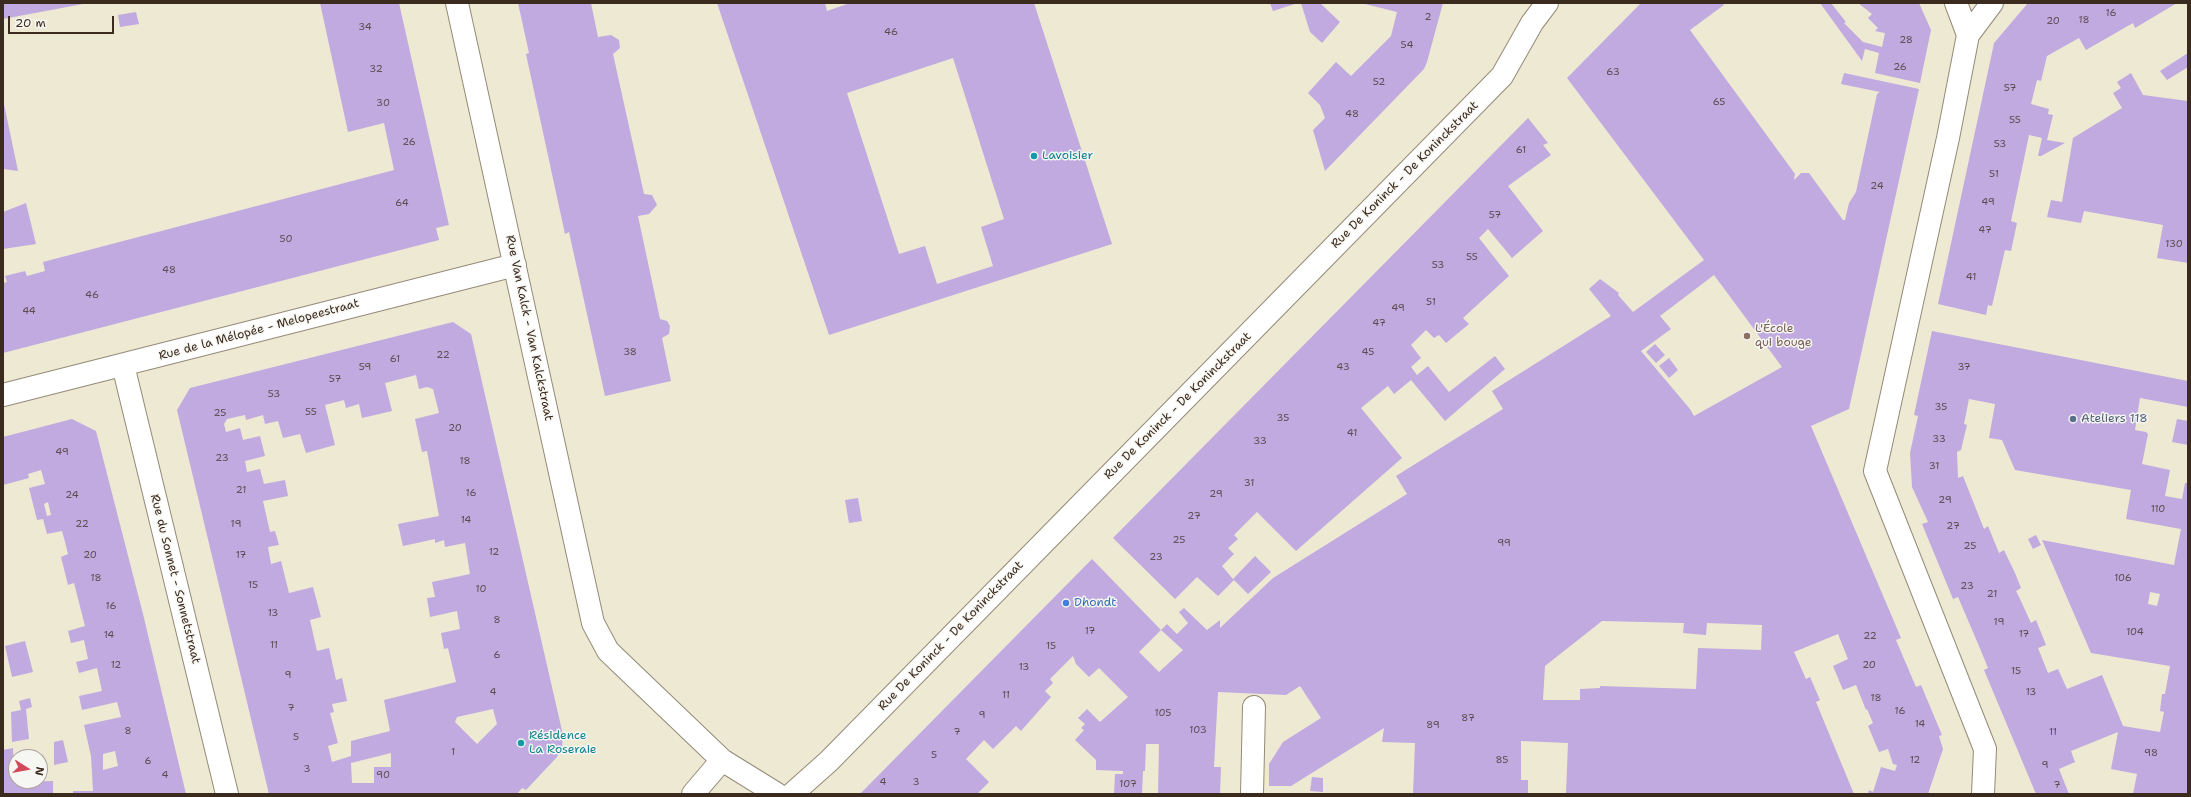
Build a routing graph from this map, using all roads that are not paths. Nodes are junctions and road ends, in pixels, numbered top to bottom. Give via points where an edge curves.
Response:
1 (457, 3) edge
2 (1547, 3) edge
3 (1956, 3) edge
4 (1992, 3) edge
5 (1968, 35) junction
6 (515, 265) junction
7 (123, 365) junction
8 (3, 395) edge
9 (1254, 707) dead end
10 (722, 760) junction
11 (227, 794) edge
12 (693, 794) edge
13 (777, 794) edge
14 (792, 794) edge
15 (1252, 794) edge
16 (1983, 794) edge

1 - 6 street, Rue Van Kalck - Van Kalckstraat
2 - 14 street, Rue De Koninck - De Koninckstraat via 1532,23 1502,76 829,761
3 - 5 street
4 - 5 street
5 - 16 street via 1875,471 1985,749
6 - 7 street, Rue de la Mélopée - Melopeestraat
6 - 10 street, Rue Van Kalck - Van Kalckstraat via 593,623 608,651
7 - 8 street, Rue de la Mélopée - Melopeestraat
7 - 11 street, Rue du Sonnet - Sonnetstraat
9 - 15 street
10 - 12 street
10 - 13 street, Rue Van Kalck - Van Kalckstraat

